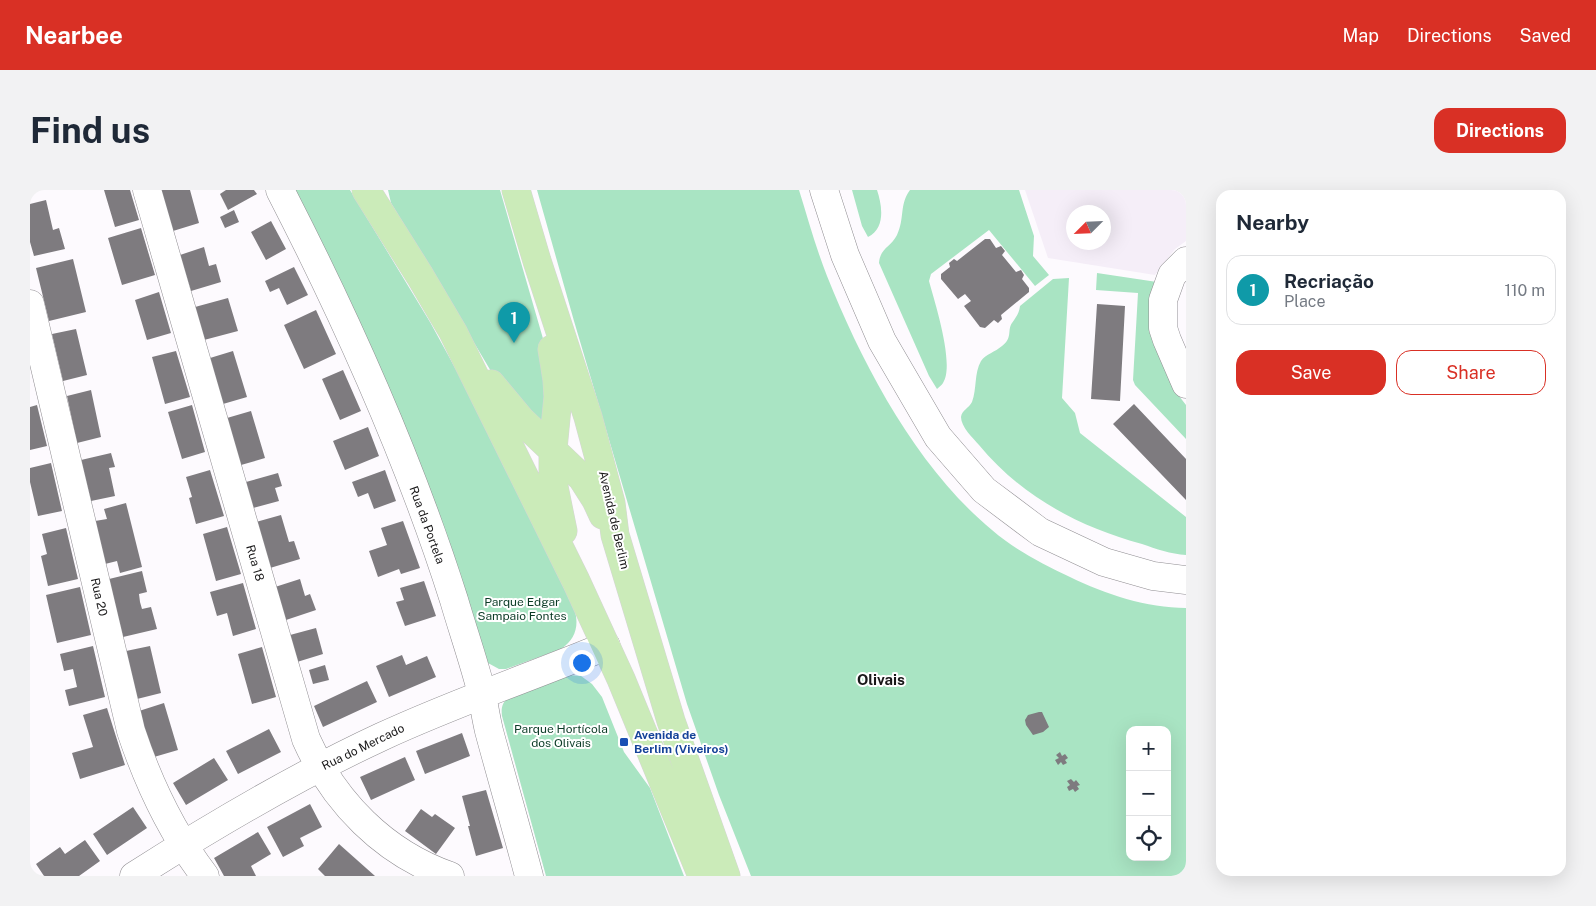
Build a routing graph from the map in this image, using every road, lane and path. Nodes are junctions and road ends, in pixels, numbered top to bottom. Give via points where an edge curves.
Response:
1 (147, 190) edge
2 (280, 190) edge
3 (366, 190) edge
4 (516, 190) edge
5 (824, 190) edge
6 (537, 261) junction
7 (1186, 261) edge
8 (30, 304) edge
9 (453, 332) junction
10 (1186, 384) edge
11 (552, 449) junction
12 (615, 535) junction
13 (1186, 580) edge
14 (576, 581) junction
15 (606, 646) junction
16 (655, 668) junction
17 (482, 694) junction
18 (320, 767) junction
19 (183, 843) junction
20 (134, 876) edge
21 (205, 876) edge
22 (450, 876) edge
23 (529, 876) edge
24 (702, 876) edge
25 (726, 876) edge

1 - 18 street, Rua 18 via 304,734
2 - 17 street, Rua da Portela via 329,286 386,416 432,537
3 - 9 main road
4 - 6 main road, Avenida de Berlim
5 - 13 street via 844,255 882,341 938,437 984,490 1040,532 1104,562 1153,576
6 - 11 main road via 557,380 557,415
6 - 12 main road, Avenida de Berlim via 588,417 611,503
7 - 10 street via 1172,274 1163,300 1167,340
8 - 19 street, Rua 20 via 131,731 152,786
9 - 11 main road via 504,401
9 - 14 main road
11 - 12 main road via 590,488
11 - 14 main road via 553,482
12 - 16 main road, Avenida de Berlim
14 - 15 main road
15 - 16 main road via 621,641 634,643
15 - 17 street, Rua do Mercado
15 - 24 main road
16 - 25 main road, Avenida de Berlim
17 - 18 street, Rua do Mercado
17 - 23 street, Rua da Portela
18 - 19 street, Rua do Mercado
18 - 22 street, Rua 18 via 353,812 382,839 415,862
19 - 20 street, Rua do Mercado
19 - 21 street, Rua 20

